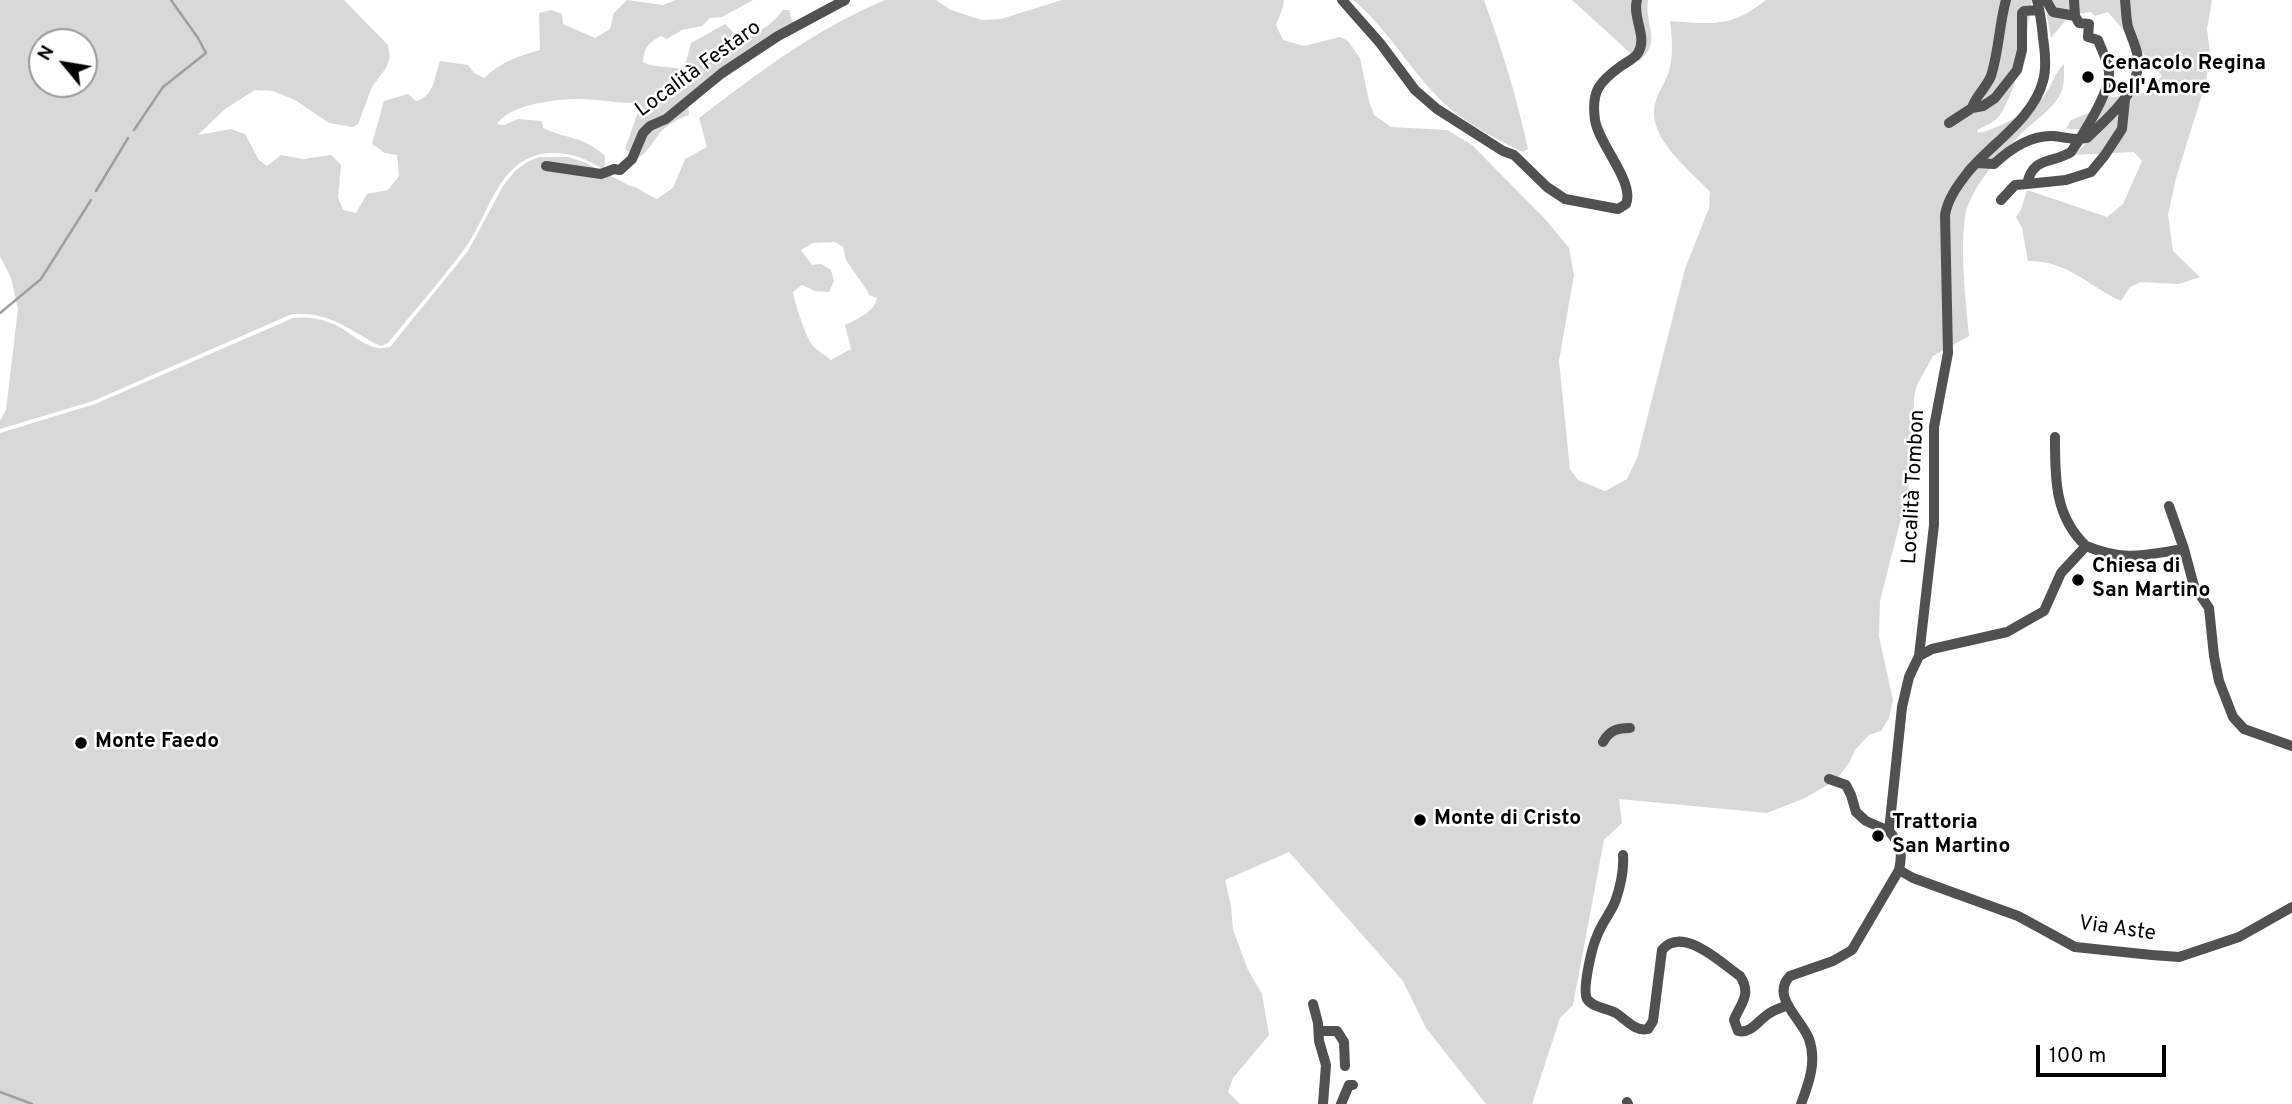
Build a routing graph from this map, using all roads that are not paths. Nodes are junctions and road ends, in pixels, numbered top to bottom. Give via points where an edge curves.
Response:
1 (845, 0) edge
2 (1342, 0) edge
3 (1637, 0) edge
4 (2006, 0) edge
5 (2046, 0) edge
6 (2074, 0) edge
7 (2125, 0) edge
8 (2038, 5) edge
9 (2075, 16) junction
10 (2125, 99) junction
11 (1972, 108) junction
12 (1949, 123) dead end
13 (2079, 140) junction
14 (1976, 163) junction
15 (546, 166) dead end
16 (2027, 184) junction
17 (2001, 200) dead end
18 (2056, 437) dead end
19 (2169, 506) dead end
20 (2086, 546) junction
21 (2184, 549) junction
22 (1919, 656) junction
23 (1630, 727) dead end
24 (1603, 742) dead end
25 (2292, 746) edge
26 (1829, 779) dead end
27 (1889, 831) junction
28 (1623, 855) dead end
29 (1899, 870) junction
30 (2292, 907) edge
31 (1313, 1004) dead end
32 (1788, 1005) junction
33 (1319, 1031) junction
34 (1345, 1066) dead end
35 (1353, 1085) dead end
36 (1323, 1104) edge
37 (1341, 1104) edge
38 (1801, 1104) edge

1 - 15 street, Località Festaro via 778,36 650,126 632,159 620,170 601,174
2 - 3 street via 1427,102 1514,155 1565,199 1622,208 1628,191 1600,135 1594,98 1602,82 1638,52
4 - 11 street, Località Tombon via 1993,69
5 - 9 street via 2053,12
6 - 9 street
7 - 10 street via 2137,75
8 - 11 street, Località Tombon via 2022,13 2020,63 2013,78 1995,98
8 - 14 street, Località Tombon via 2045,63 2040,90 2020,120
9 - 13 street via 2079,23 2089,24 2088,37 2098,40 2109,73
10 - 13 street via 2087,138
10 - 16 street via 2122,129 2091,172 2055,183
11 - 12 street, Località Tombon
13 - 14 street via 2054,136 2025,141 1994,164
13 - 16 street via 2065,156 2039,163
14 - 22 street, Località Tombon via 1955,190 1945,215 1948,354 1934,427 1934,525
16 - 17 street via 2015,186
18 - 20 street via 2058,496
19 - 21 street
20 - 21 street via 2128,557
20 - 22 street via 2061,573 2044,611 2007,632
21 - 25 street via 2194,586 2209,608 2219,681 2233,716 2244,729
22 - 27 street via 1902,707
23 - 24 street via 1616,728
26 - 27 street via 1846,786 1856,812 1866,821
27 - 29 street via 1902,850
28 - 32 street via 1616,900 1593,947 1588,1001 1638,1029 1648,1029 1653,1021 1662,950 1670,943 1685,942 1695,944 1740,976 1747,993 1734,1020 1738,1031 1748,1031 1768,1013
29 - 30 street, Via Aste via 2018,916 2075,947 2152,955 2179,957 2239,937
29 - 32 street via 1852,950 1785,981
31 - 33 street
32 - 38 street via 1810,1040 1811,1079
33 - 34 street via 1337,1031 1344,1042
33 - 36 street via 1326,1065
35 - 37 street

